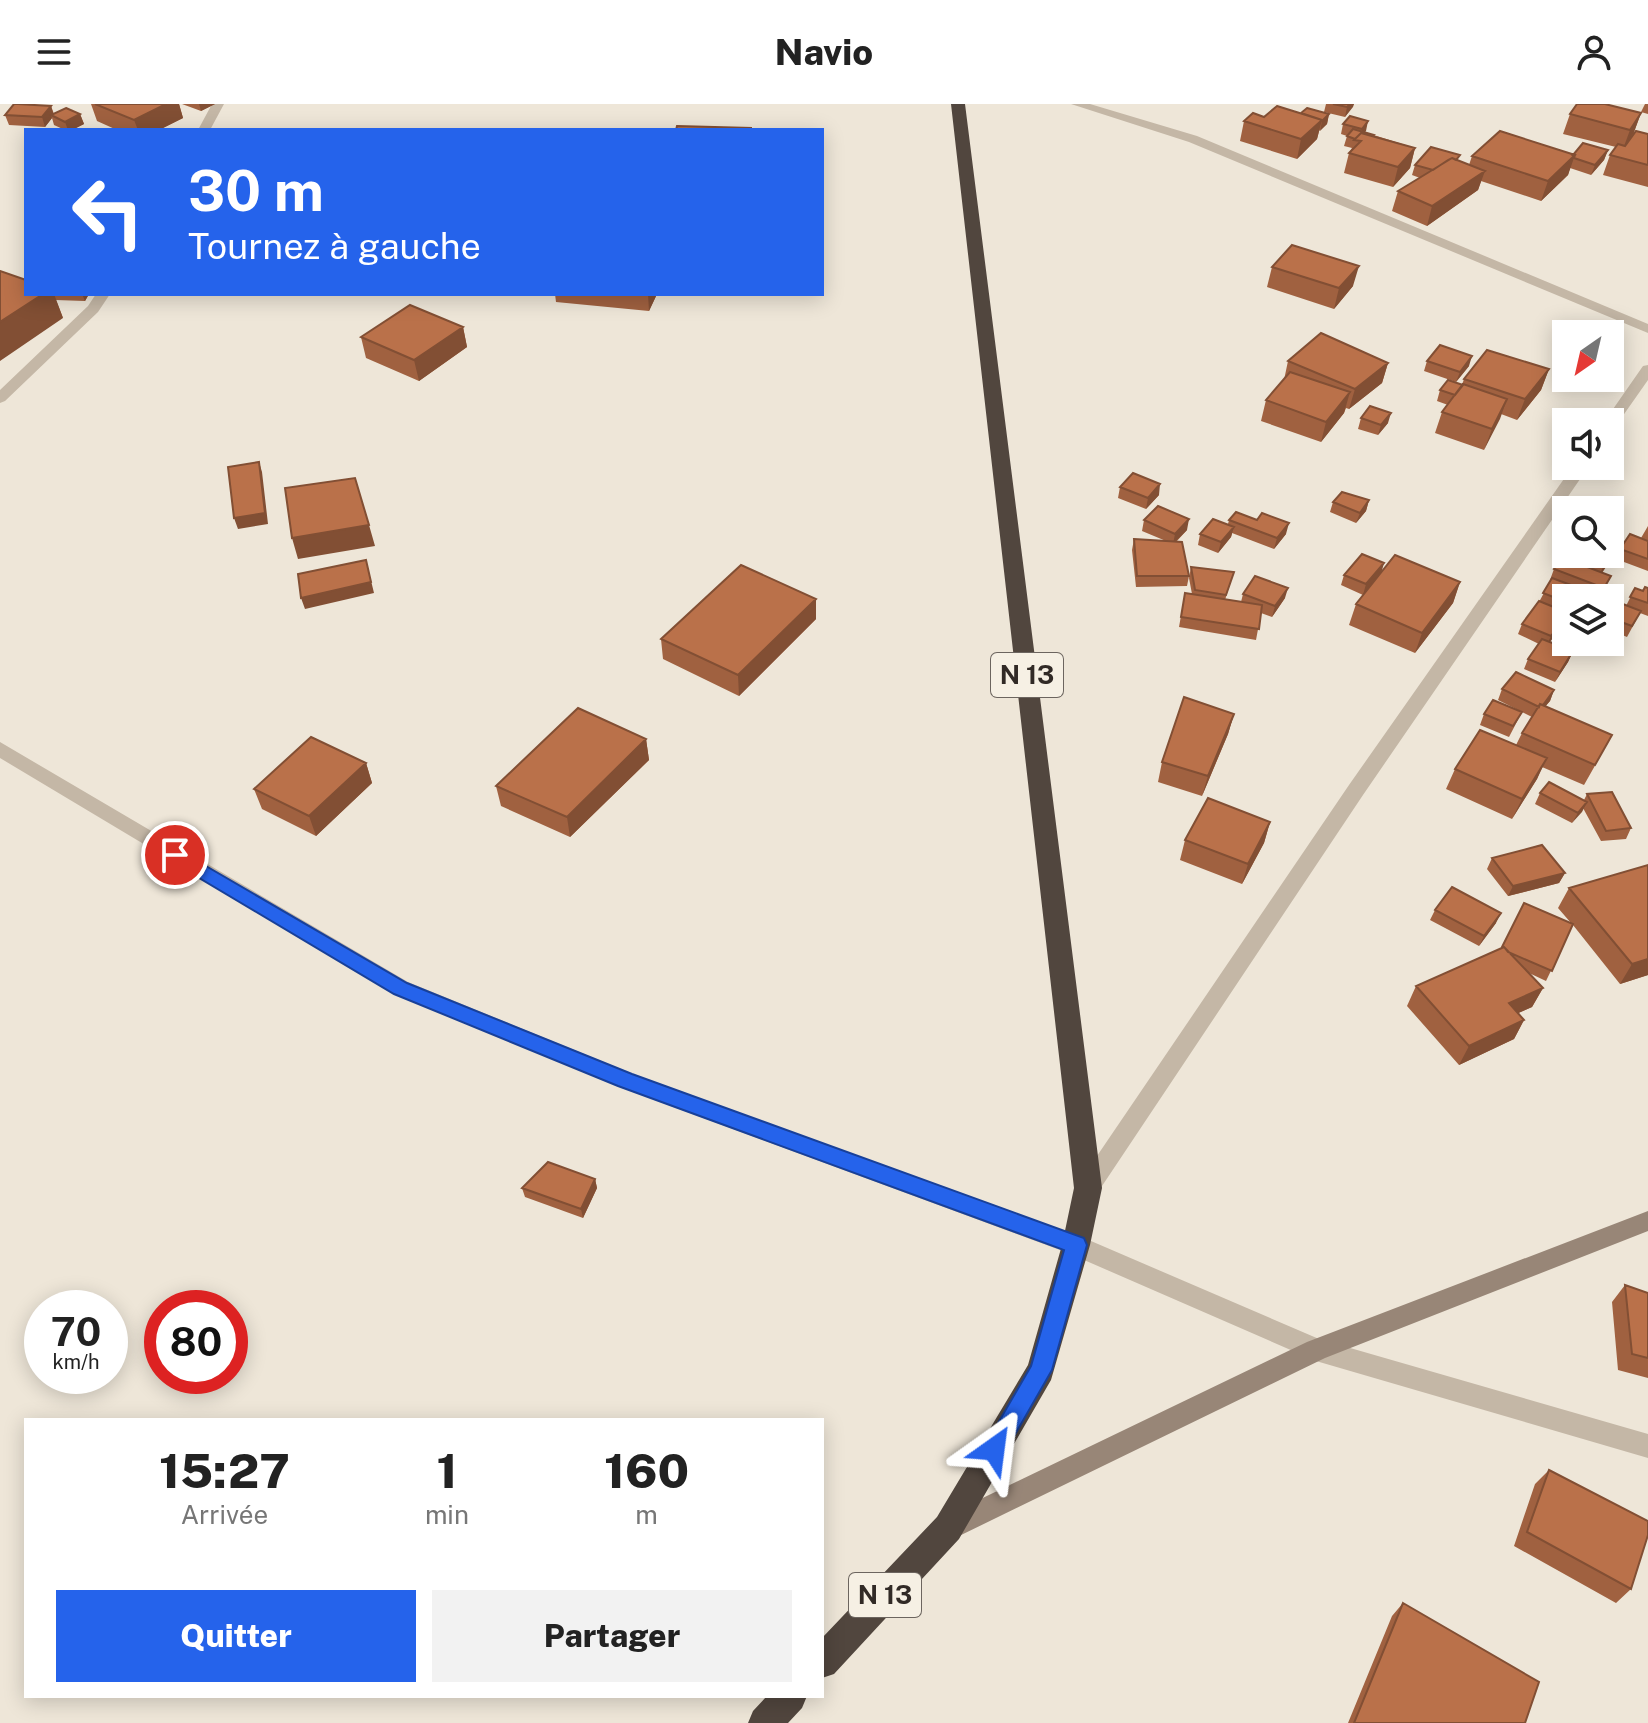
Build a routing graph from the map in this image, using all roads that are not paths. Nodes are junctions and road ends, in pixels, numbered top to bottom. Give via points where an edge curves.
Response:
1 (218, 104) edge
2 (958, 104) edge
3 (1077, 104) edge
4 (205, 128) edge
5 (102, 296) edge
6 (1648, 329) edge
7 (1648, 369) edge
8 (0, 398) edge
9 (1621, 408) edge
10 (1571, 480) edge
11 (0, 749) edge
12 (1088, 1188) junction
13 (1648, 1221) edge
14 (1076, 1245) junction
15 (1316, 1350) junction
16 (1648, 1446) edge
17 (948, 1528) junction
18 (824, 1660) edge
19 (788, 1698) edge
20 (765, 1723) edge

1 - 4 street
2 - 12 highway, N 13
3 - 6 street via 1193,139
5 - 8 street
7 - 9 street
10 - 12 street
11 - 14 street via 401,988 625,1080
12 - 14 highway, N 13
13 - 15 main road
14 - 15 street
14 - 17 highway, N 13 via 1041,1370
15 - 16 street
15 - 17 main road
17 - 18 highway, N 13
19 - 20 highway

